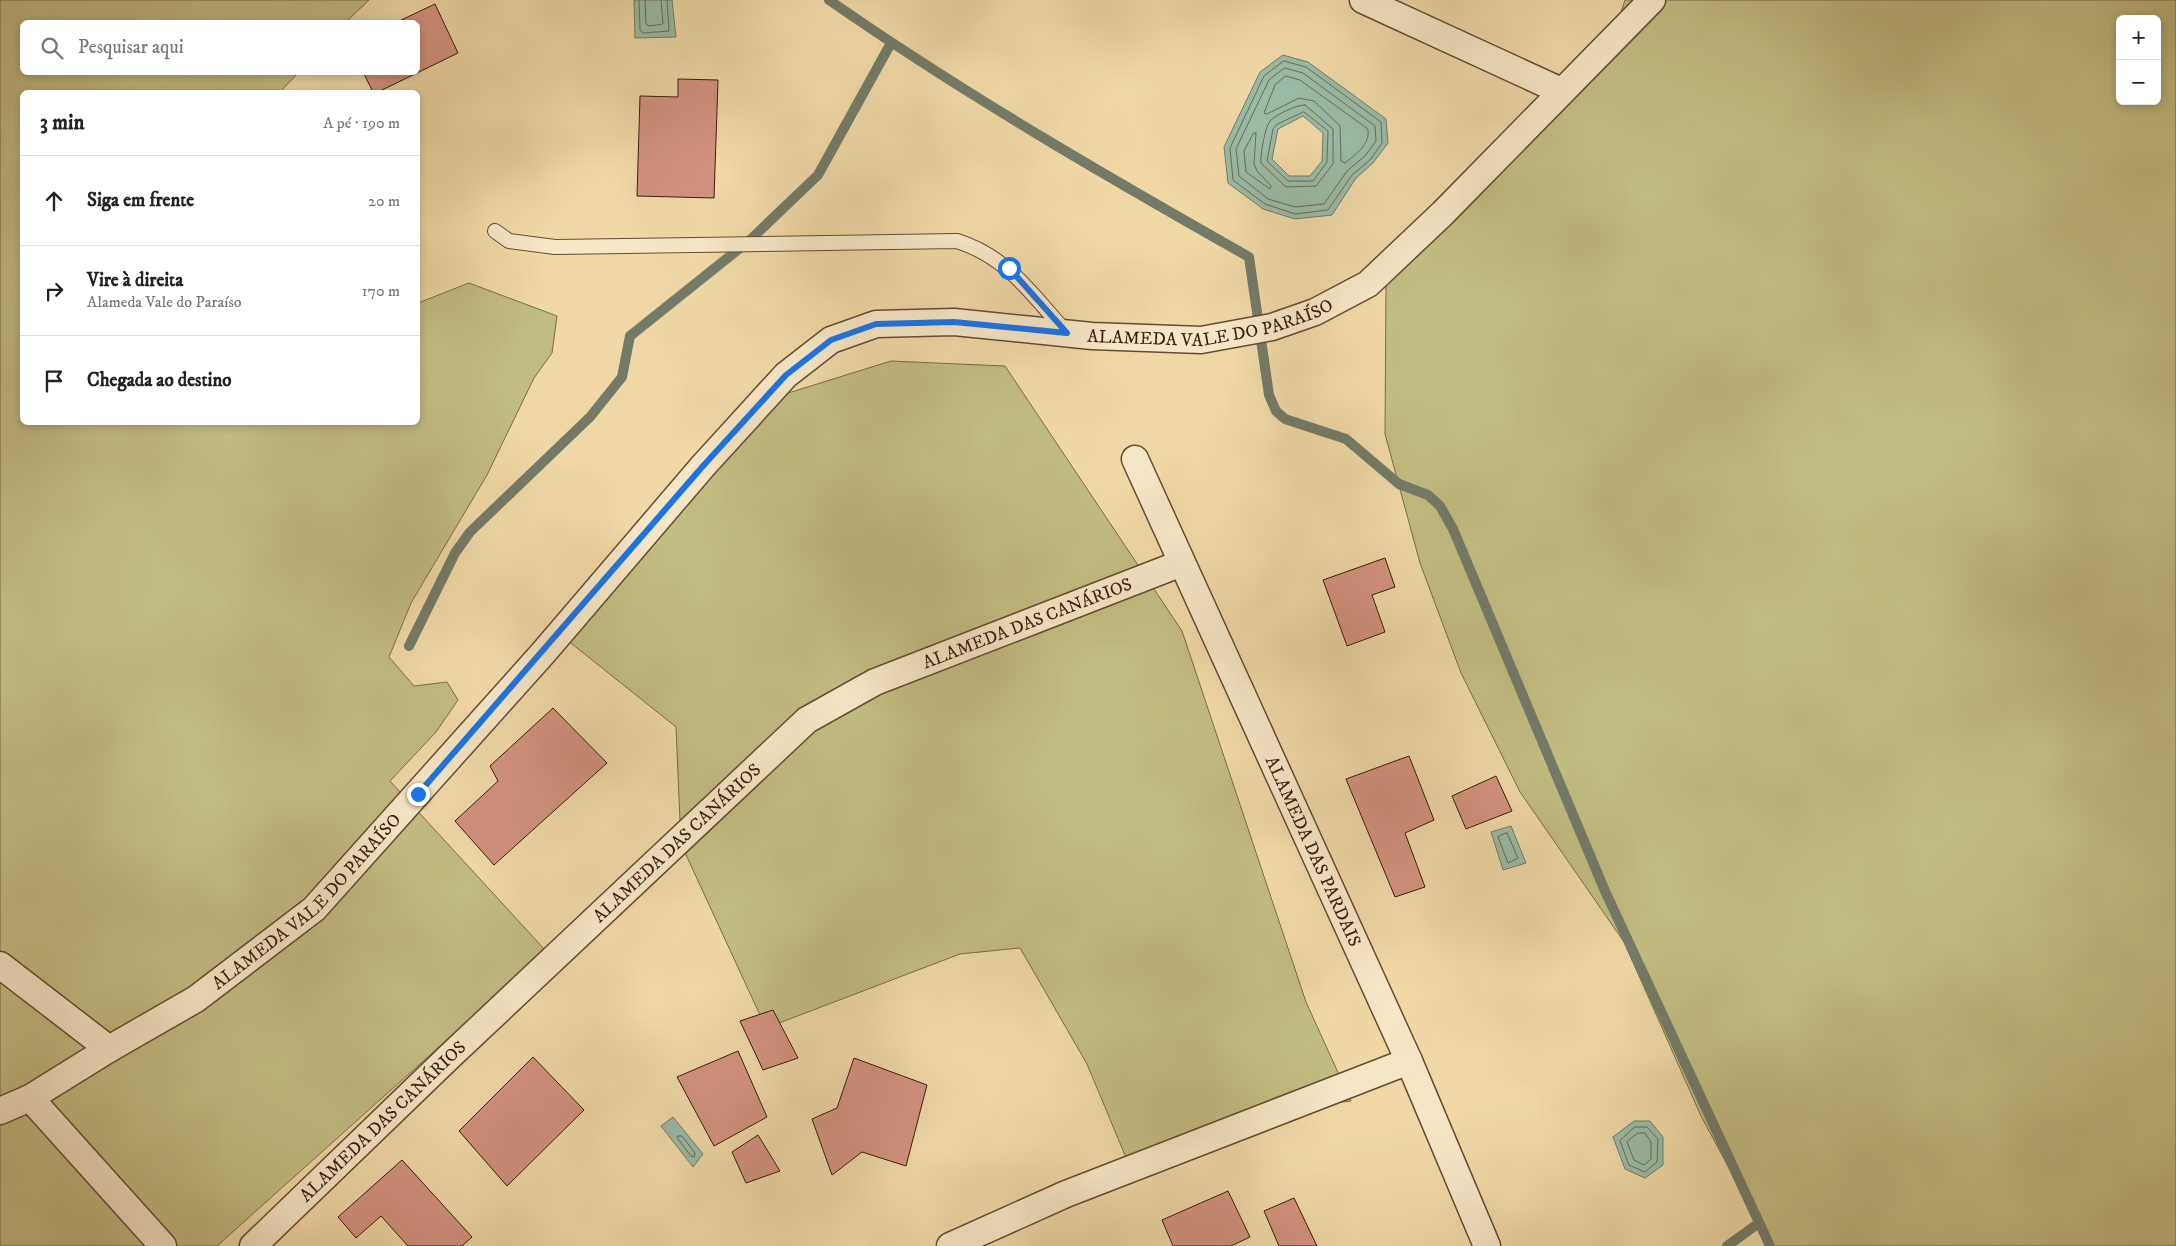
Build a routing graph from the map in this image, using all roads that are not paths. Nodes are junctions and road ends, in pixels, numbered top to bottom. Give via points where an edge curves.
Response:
1 (1362, 0) edge
2 (1652, 0) edge
3 (1561, 91) junction
4 (495, 231) dead end
5 (1067, 333) junction
6 (1135, 459) dead end
7 (1182, 563) junction
8 (0, 965) edge
9 (109, 1049) junction
10 (1409, 1061) junction
11 (30, 1098) junction
12 (0, 1111) edge
13 (163, 1246) edge
14 (253, 1246) edge
15 (950, 1246) edge
16 (1486, 1246) edge

1 - 3 street
2 - 3 street, ALAMEDA VALE DO PARAÍSO
3 - 5 street, ALAMEDA VALE DO PARAÍSO via 1443,213 1368,284 1315,312 1272,327 1201,340
4 - 5 lane via 509,241 555,247 957,241 995,257 1009,268
5 - 9 street, ALAMEDA VALE DO PARAÍSO via 954,322 876,324 831,340 779,382 314,909 196,999
6 - 7 street, ALAMEDA DAS PARDAIS
7 - 10 street, ALAMEDA DAS PARDAIS
7 - 14 street, ALAMEDA DAS CANÁRIOS via 875,682 807,720
8 - 9 street
9 - 11 street, ALAMEDA VALE DO PARAÍSO
10 - 15 street via 1066,1194
10 - 16 street, ALAMEDA DAS PARDAIS
11 - 12 street, ALAMEDA VALE DO PARAÍSO
11 - 13 street

